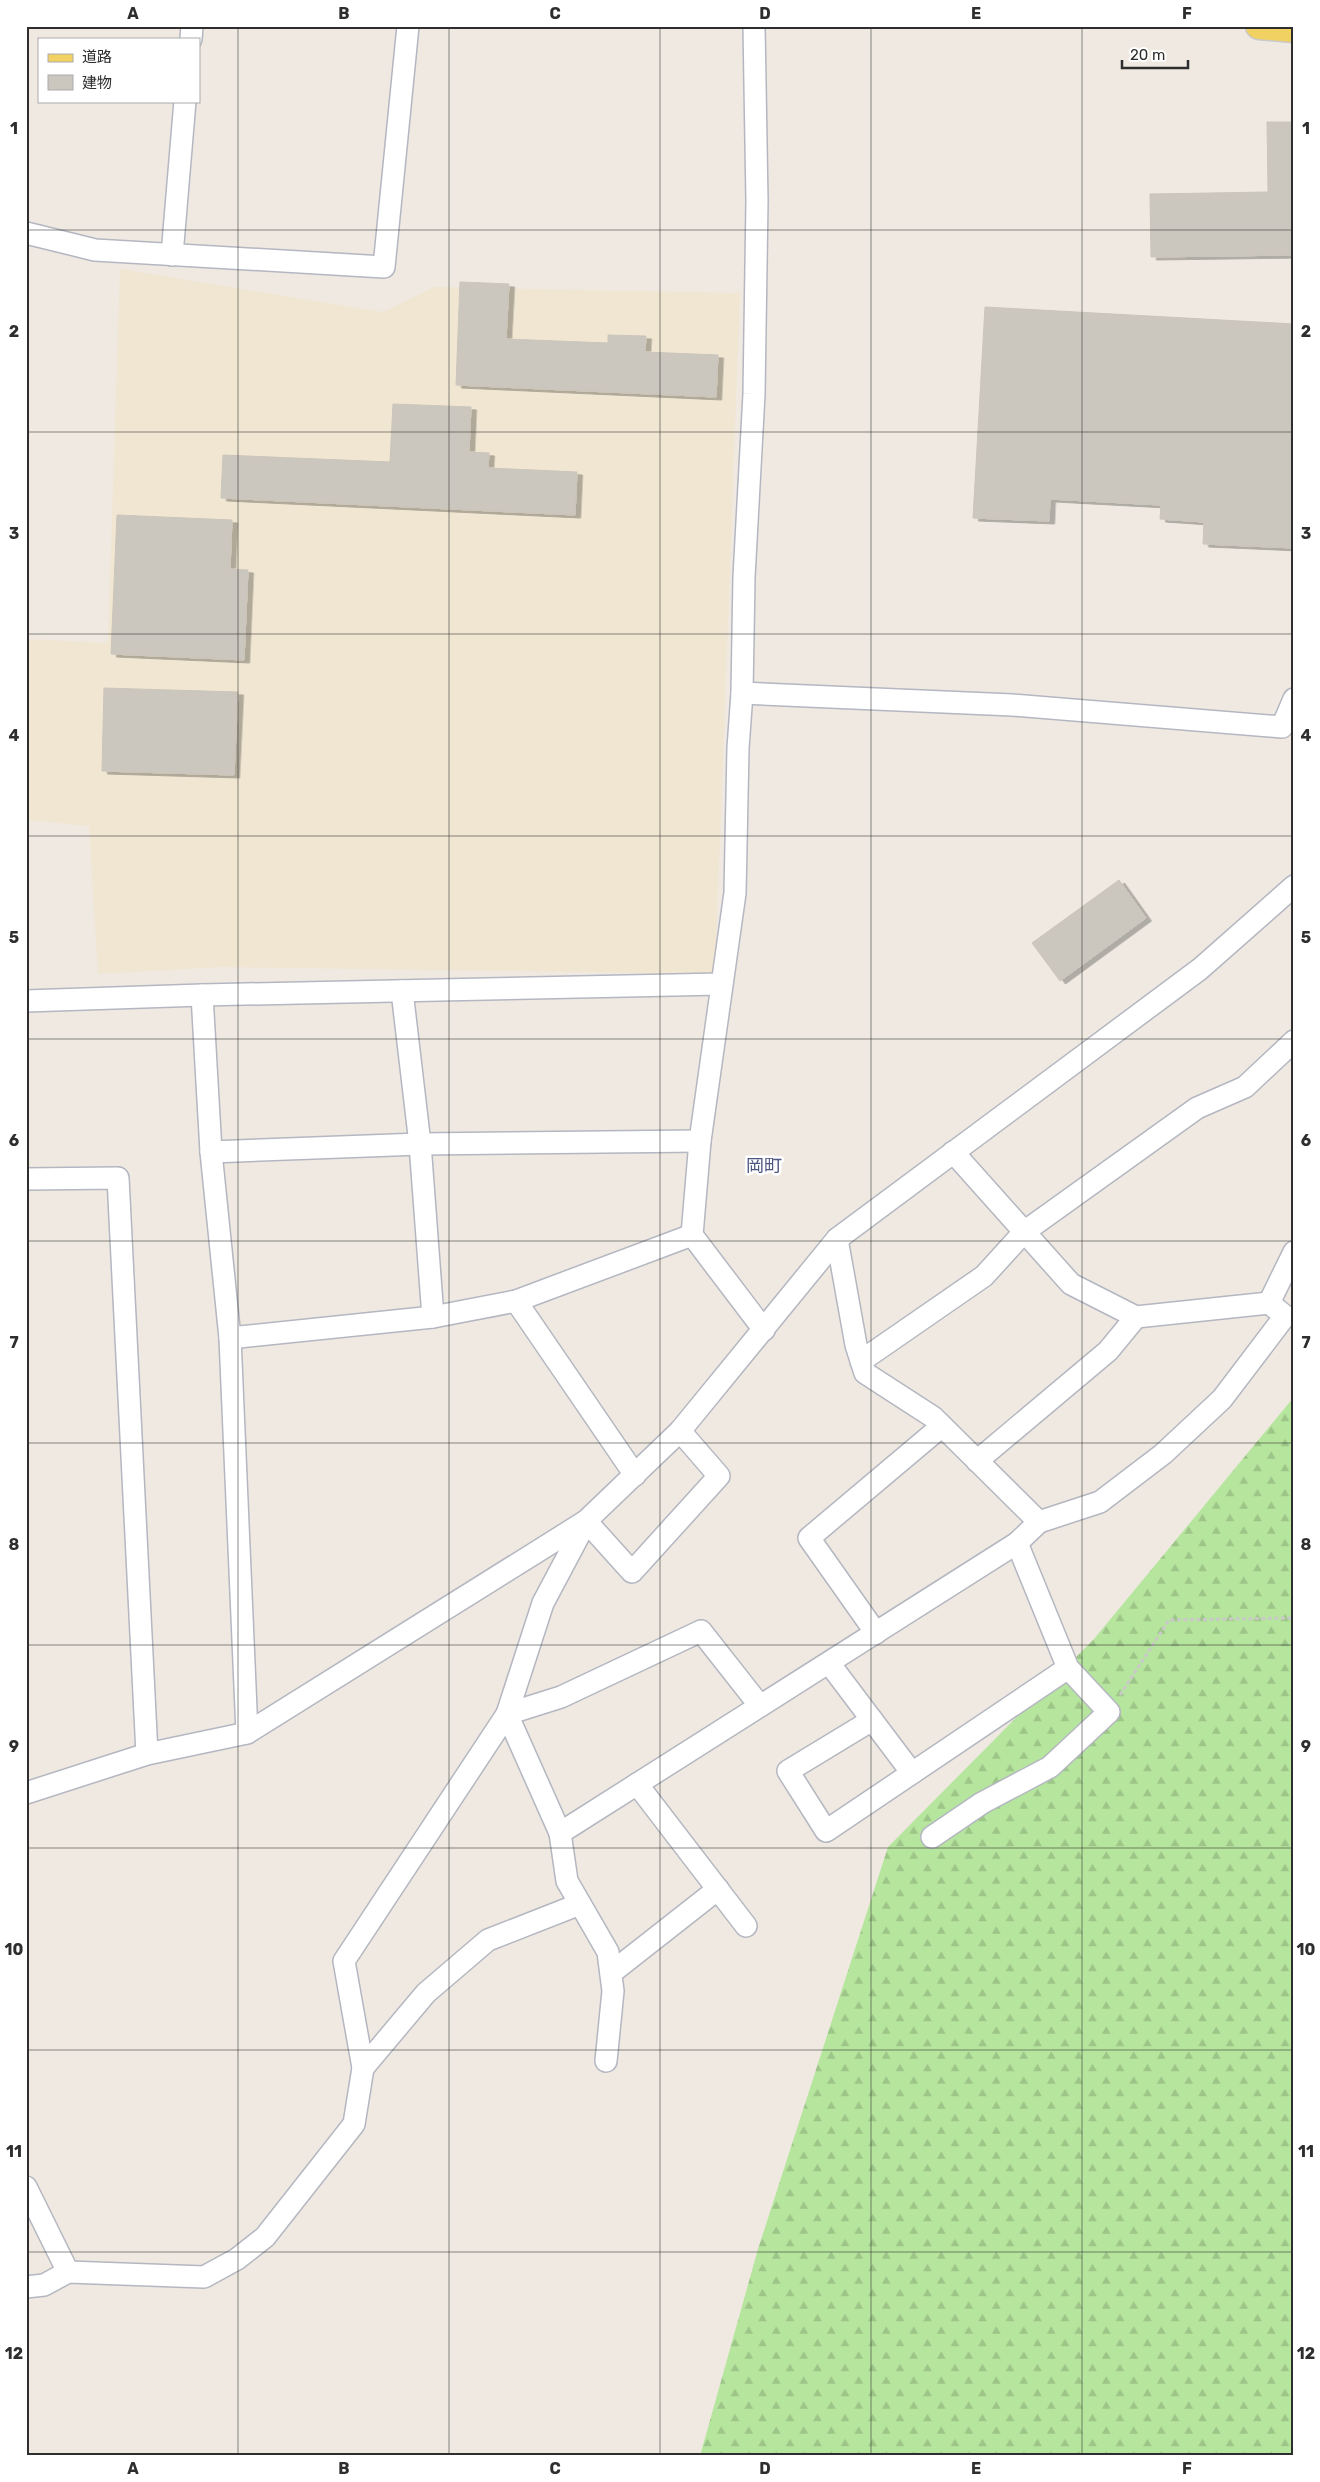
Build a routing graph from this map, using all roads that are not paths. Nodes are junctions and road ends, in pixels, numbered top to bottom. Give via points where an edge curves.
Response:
1 (408, 26) edge
2 (754, 26) edge
3 (1259, 26) edge
4 (1294, 30) edge
5 (185, 102) edge
6 (26, 233) edge
7 (172, 255) junction
8 (742, 693) junction
9 (1294, 699) edge
10 (1294, 886) edge
11 (721, 984) junction
12 (402, 991) junction
13 (202, 995) junction
14 (26, 1002) edge
15 (1294, 1041) edge
16 (700, 1141) junction
17 (420, 1144) junction
18 (211, 1152) junction
19 (953, 1152) junction
20 (26, 1179) edge
21 (1024, 1232) junction
22 (692, 1235) junction
23 (837, 1239) junction
24 (1294, 1252) edge
25 (516, 1301) junction
26 (1283, 1312) edge
27 (1136, 1316) junction
28 (433, 1317) junction
29 (764, 1330) junction
30 (230, 1338) junction
31 (861, 1361) junction
32 (942, 1426) junction
33 (680, 1431) junction
34 (977, 1460) junction
35 (635, 1475) junction
36 (586, 1521) junction
37 (1039, 1522) junction
38 (1017, 1543) junction
39 (876, 1633) junction
40 (829, 1662) junction
41 (1068, 1668) junction
42 (760, 1706) junction
43 (506, 1714) junction
44 (872, 1720) junction
45 (246, 1733) junction
46 (147, 1754) junction
47 (912, 1773) junction
48 (637, 1784) junction
49 (26, 1793) edge
50 (560, 1833) junction
51 (932, 1837) dead end
52 (718, 1889) junction
53 (580, 1904) junction
54 (746, 1926) dead end
55 (611, 1973) junction
56 (606, 2062) dead end
57 (363, 2068) junction
58 (26, 2186) edge
59 (31, 2213) edge
60 (68, 2272) junction
61 (26, 2287) edge

1 - 7 street via 384,267
2 - 8 street via 757,201 754,384 744,577
3 - 4 main road
5 - 7 street
6 - 7 street via 95,250
8 - 9 street via 1012,705 1282,727
8 - 11 street via 735,893
10 - 19 street via 1200,969
11 - 12 street
11 - 16 street
12 - 13 street
12 - 17 street
13 - 14 street
13 - 18 street
15 - 21 street via 1245,1087 1197,1108
16 - 17 street
16 - 22 street
17 - 18 street
17 - 28 street
18 - 30 street
19 - 21 street
19 - 23 street
20 - 46 street via 118,1178
21 - 27 street via 1070,1284
21 - 31 street via 984,1276
22 - 25 street
22 - 29 street
23 - 29 street
23 - 31 street
24 - 26 street
25 - 28 street
25 - 35 street
26 - 27 street
26 - 37 street via 1222,1399 1163,1454 1100,1502
27 - 34 street via 1108,1351
28 - 30 street
29 - 33 street
30 - 45 street
31 - 32 street via 865,1373
32 - 34 street
32 - 39 street via 809,1538
33 - 35 street
33 - 36 street via 719,1476 632,1572
34 - 37 street
35 - 36 street
36 - 43 street via 543,1603
36 - 45 street
37 - 38 street
38 - 39 street
38 - 41 street
39 - 40 street
40 - 42 street
40 - 44 street
41 - 47 street
41 - 51 street via 1109,1712 1050,1767 982,1803
42 - 43 street via 701,1631 560,1697
42 - 48 street
43 - 50 street
43 - 57 street via 344,1961
44 - 47 street
44 - 47 street via 788,1771 826,1831
45 - 46 street
46 - 49 street
48 - 50 street
48 - 52 street
50 - 53 street via 567,1881
52 - 54 street
52 - 55 street
53 - 55 street via 608,1952
53 - 57 street via 488,1940 426,1993
55 - 56 street via 613,1991
57 - 60 street via 354,2124 265,2236 237,2259 204,2277
58 - 59 street
59 - 60 street
60 - 61 street via 44,2285

